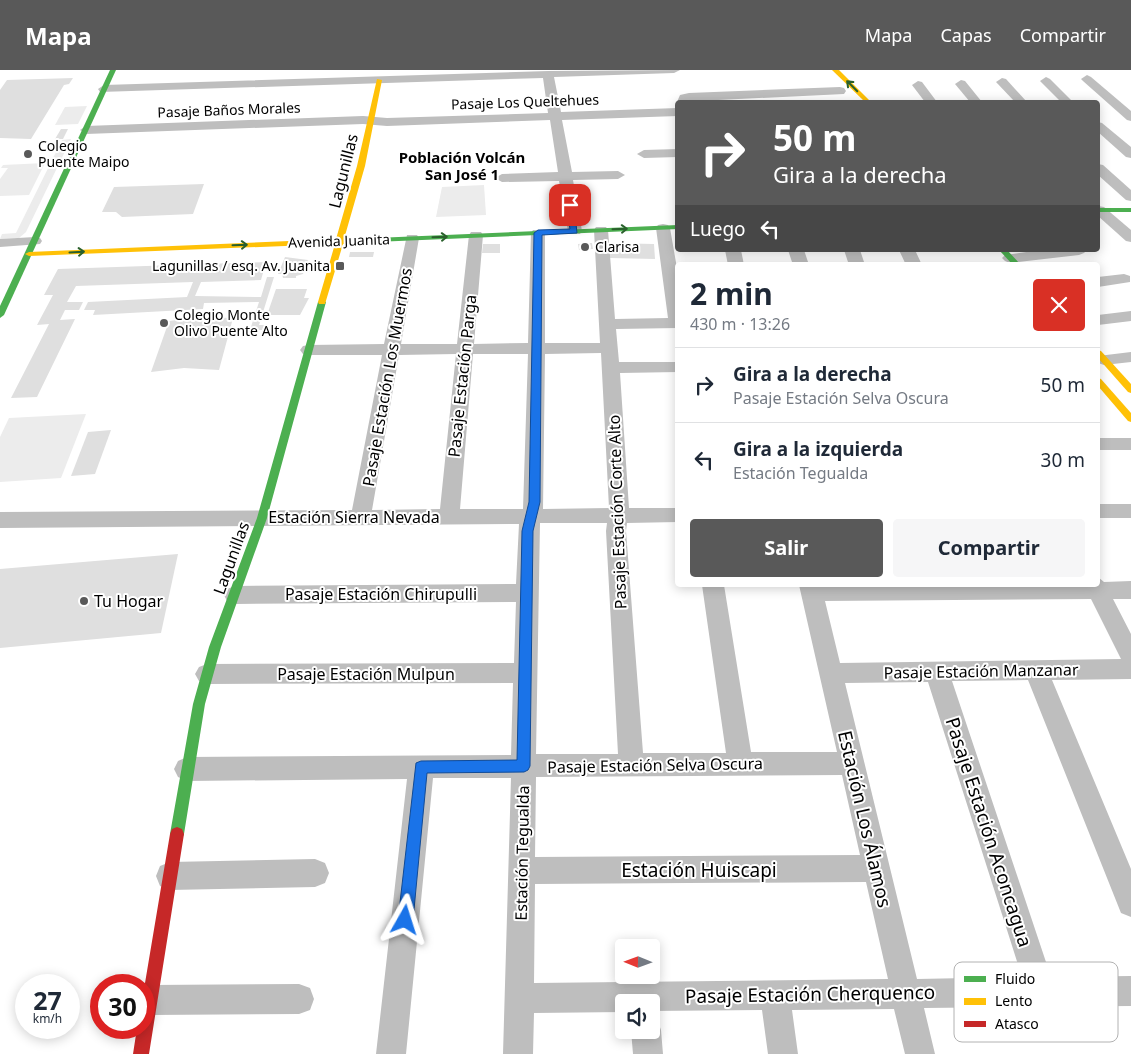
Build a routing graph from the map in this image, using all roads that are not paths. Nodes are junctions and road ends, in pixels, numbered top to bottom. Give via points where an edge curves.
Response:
1 (113, 70) edge
2 (664, 70) edge
3 (674, 70) edge
4 (599, 71) edge
5 (533, 72) edge
6 (468, 73) edge
7 (830, 73) edge
8 (548, 74) junction
9 (397, 75) edge
10 (379, 80) junction
11 (1087, 80) dead end
12 (1046, 81) dead end
13 (1002, 82) dead end
14 (961, 84) dead end
15 (918, 85) dead end
16 (104, 89) junction
17 (843, 94) joint
18 (683, 100) edge
19 (865, 100) edge
20 (929, 100) edge
21 (974, 100) edge
22 (1019, 100) edge
23 (1065, 100) edge
24 (1113, 103) junction
25 (1131, 103) edge
26 (1100, 104) edge
27 (675, 112) edge
28 (555, 116) junction
29 (1131, 117) edge
30 (373, 120) junction
31 (1100, 128) edge
32 (86, 130) junction
33 (675, 153) edge
34 (1131, 154) edge
35 (644, 155) dead end
36 (1100, 170) edge
37 (618, 174) dead end
38 (565, 176) junction
39 (502, 178) dead end
40 (1131, 197) edge
41 (1114, 198) dead end
42 (1100, 210) edge
43 (1131, 210) edge
44 (1100, 212) edge
45 (573, 222) junction
46 (670, 227) edge
47 (601, 230) junction
48 (538, 233) junction
49 (476, 235) junction
50 (412, 238) junction
51 (1131, 238) edge
52 (51, 241) dead end
53 (339, 241) junction
54 (0, 243) edge
55 (32, 248) junction
56 (1062, 252) edge
57 (0, 256) edge
58 (1010, 258) edge
59 (1124, 279) dead end
60 (1100, 282) edge
61 (675, 296) edge
62 (0, 315) edge
63 (1131, 316) edge
64 (1100, 320) edge
65 (675, 323) edge
66 (608, 324) junction
67 (609, 348) junction
68 (465, 349) junction
69 (536, 349) junction
70 (309, 350) junction
71 (392, 350) junction
72 (1101, 356) edge
73 (1131, 356) edge
74 (675, 367) edge
75 (610, 368) junction
76 (1101, 389) edge
77 (1131, 390) edge
78 (1131, 418) edge
79 (1100, 444) edge
80 (1131, 444) edge
81 (1131, 511) edge
82 (1100, 512) edge
83 (618, 515) junction
84 (675, 515) edge
85 (449, 516) junction
86 (532, 516) junction
87 (361, 517) junction
88 (262, 518) junction
89 (0, 520) edge
90 (713, 587) edge
91 (1097, 588) edge
92 (811, 589) edge
93 (1131, 590) edge
94 (527, 593) junction
95 (235, 595) junction
96 (1131, 658) edge
97 (1131, 669) edge
98 (1036, 670) junction
99 (937, 672) junction
100 (525, 673) junction
101 (831, 673) junction
102 (207, 674) junction
103 (852, 763) junction
104 (740, 764) junction
105 (631, 765) junction
106 (524, 766) junction
107 (421, 767) junction
108 (187, 769) junction
109 (876, 868) junction
110 (521, 872) junction
111 (315, 873) dead end
112 (170, 876) junction
113 (1131, 903) edge
114 (1031, 962) edge
115 (154, 974) edge
116 (1118, 991) edge
117 (1131, 991) edge
118 (906, 993) junction
119 (954, 993) edge
120 (775, 995) junction
121 (519, 998) junction
122 (299, 999) dead end
123 (615, 999) edge
124 (660, 999) edge
125 (155, 1000) edge
126 (144, 1039) edge
127 (647, 1039) edge
128 (141, 1054) edge
129 (391, 1054) edge
130 (518, 1054) edge
131 (648, 1054) edge
132 (783, 1054) edge
133 (920, 1054) edge

1 - 16 street
2 - 3 street
2 - 4 street
4 - 8 street
5 - 6 street
5 - 8 street
6 - 9 street
7 - 17 street
19 -> 7 street
8 - 28 street
9 - 10 street
10 - 16 street
10 - 30 street, Lagunillas
11 - 24 street
12 - 23 street
13 - 22 street
14 - 21 street
15 - 20 street
16 - 32 street
17 - 18 street
24 - 25 street
24 - 26 street
24 - 29 street
27 - 28 street, Pasaje Los Queltehues
28 - 30 street, Pasaje Los Queltehues
28 - 38 street
30 - 32 street, Pasaje Baños Morales
30 - 53 street, Lagunillas
31 - 34 street
32 - 55 street
33 - 35 street
36 - 40 street
37 - 38 street
38 - 39 street
38 - 45 street
40 - 41 street
42 - 43 street
44 - 51 street
45 - 47 street, Avenida Juanita
45 - 48 street, Avenida Juanita
47 -> 46 street, Avenida Juanita
46 - 61 street
47 - 66 street, Pasaje Estación Corte Alto
48 - 49 street, Avenida Juanita
48 - 69 street, Estación Tegualda
50 -> 49 street, Avenida Juanita
49 - 68 street, Pasaje Estación Parga
50 - 53 street, Avenida Juanita
50 - 71 street, Pasaje Estación Los Muermos
52 - 55 street, Avenida Juanita
55 -> 53 street, Avenida Juanita
53 - 70 street, Lagunillas
54 - 55 street, Avenida Juanita
55 - 57 street, Avenida Juanita
55 - 62 street
56 - 58 street
59 - 60 street
63 - 64 street
65 - 66 street
66 - 67 street, Pasaje Estación Corte Alto
67 - 69 street
67 - 75 street, Pasaje Estación Corte Alto
68 - 69 street
68 - 71 street
68 - 85 street, Pasaje Estación Parga
69 - 86 street, Estación Tegualda
70 - 71 street
70 - 88 street, Lagunillas
71 - 87 street, Pasaje Estación Los Muermos
72 - 73 street
72 - 77 street
74 - 75 street
75 - 83 street, Pasaje Estación Corte Alto via 620,501
76 - 78 street
79 - 80 street
81 - 82 street
83 - 84 street, Estación Sierra Nevada
83 - 86 street, Estación Sierra Nevada
83 - 105 street, Pasaje Estación Corte Alto via 616,531
85 - 86 street, Estación Sierra Nevada
85 - 87 street, Estación Sierra Nevada
86 - 94 street, Estación Tegualda via 528,531
87 - 88 street, Estación Sierra Nevada
88 - 89 street, Estación Sierra Nevada
88 - 95 street, Lagunillas
90 - 104 street
91 - 92 street
91 - 93 street
91 - 96 street
92 - 101 street, Estación Los Álamos
94 - 95 street, Pasaje Estación Chirupulli
94 - 100 street, Estación Tegualda
95 - 102 street, Lagunillas
97 - 98 street, Pasaje Estación Manzanar
98 - 99 street, Pasaje Estación Manzanar
98 - 113 street
99 - 101 street, Pasaje Estación Manzanar
99 - 114 street, Pasaje Estación Aconcagua
100 - 102 street, Pasaje Estación Mulpun
100 - 106 street, Estación Tegualda
101 - 103 street, Estación Los Álamos
102 - 108 street, Lagunillas
103 - 104 street, Pasaje Estación Selva Oscura
103 - 109 street, Estación Los Álamos
104 - 105 street, Pasaje Estación Selva Oscura
105 - 106 street, Pasaje Estación Selva Oscura
106 - 107 street, Pasaje Estación Selva Oscura
106 - 110 street, Estación Tegualda
107 - 108 street, Pasaje Estación Selva Oscura
107 - 129 street
108 - 112 street, Lagunillas
109 - 110 street, Estación Huiscapi
109 - 118 street, Estación Los Álamos
110 - 121 street, Estación Tegualda
111 - 112 street
112 - 115 street, Lagunillas
116 - 117 street, Pasaje Estación Cherquenco
118 - 119 street, Pasaje Estación Cherquenco
118 - 120 street, Pasaje Estación Cherquenco
118 - 133 street, Estación Los Álamos
120 - 124 street, Pasaje Estación Cherquenco
120 - 132 street
121 - 123 street, Pasaje Estación Cherquenco
121 - 130 street, Estación Tegualda
122 - 125 street
126 - 128 street, Lagunillas
127 - 131 street

